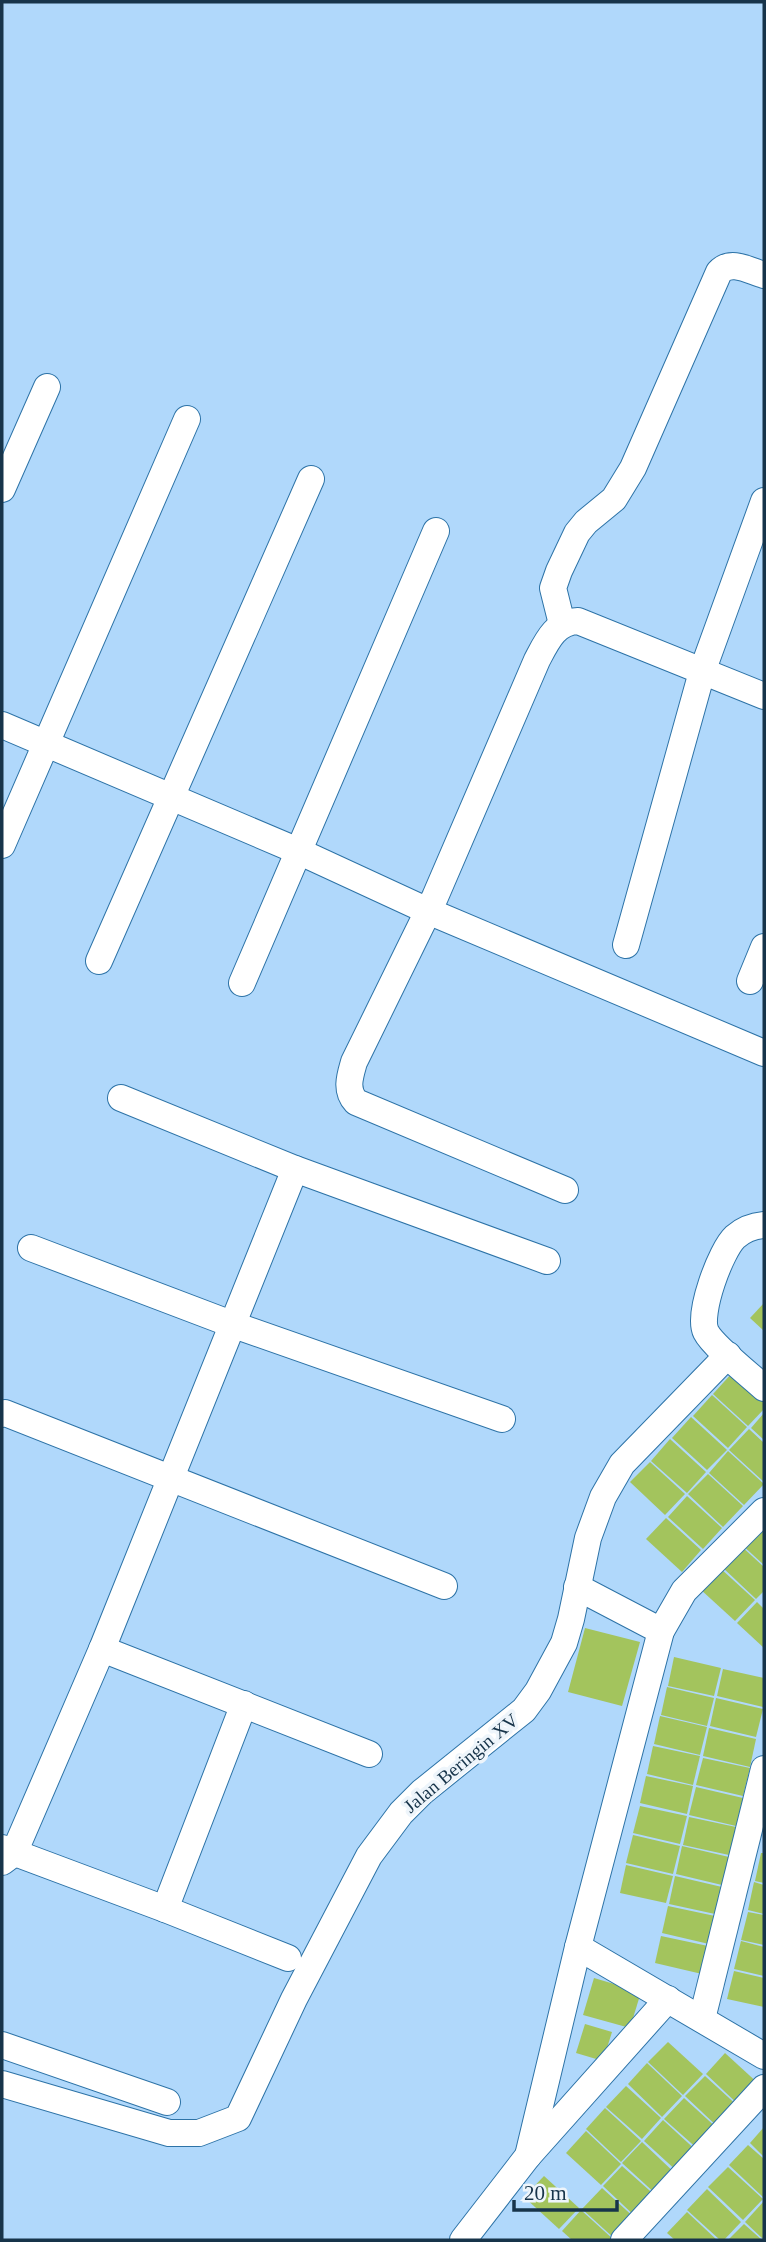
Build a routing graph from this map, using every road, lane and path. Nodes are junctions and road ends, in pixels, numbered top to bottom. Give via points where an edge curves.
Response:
1 (764, 275) edge
2 (47, 387) dead end
3 (187, 419) dead end
4 (311, 479) dead end
5 (2, 489) edge
6 (764, 501) edge
7 (436, 531) dead end
8 (562, 624) junction
9 (702, 673) junction
10 (764, 696) edge
11 (2, 725) edge
12 (46, 743) junction
13 (171, 797) junction
14 (2, 845) edge
15 (298, 851) junction
16 (428, 911) junction
17 (626, 945) dead end
18 (764, 947) edge
19 (99, 961) dead end
20 (750, 981) dead end
21 (242, 983) dead end
22 (764, 1053) edge
23 (121, 1098) dead end
24 (295, 1169) junction
25 (565, 1190) dead end
26 (764, 1225) edge
27 (31, 1248) dead end
28 (547, 1261) dead end
29 (234, 1325) junction
30 (728, 1355) junction
31 (764, 1388) edge
32 (2, 1414) edge
33 (502, 1419) dead end
34 (171, 1479) junction
35 (764, 1510) edge
36 (444, 1587) dead end
37 (577, 1587) junction
38 (661, 1630) junction
39 (103, 1649) junction
40 (244, 1704) junction
41 (369, 1754) dead end
42 (764, 1769) edge
43 (6, 1855) edge
44 (165, 1909) junction
45 (578, 1947) junction
46 (288, 1958) dead end
47 (668, 1999) junction
48 (702, 2019) junction
49 (2, 2045) edge
50 (764, 2056) edge
51 (2, 2084) edge
52 (764, 2088) edge
53 (167, 2102) dead end
54 (528, 2156) junction
55 (463, 2240) edge
56 (624, 2240) edge

1 - 8 street via 732,265 719,272 633,468 614,499 577,533 565,558 553,588
2 - 5 street
3 - 12 street
4 - 13 street
6 - 9 street
7 - 15 street
8 - 9 street via 578,621
8 - 16 street via 537,660
9 - 10 street
9 - 17 street
11 - 12 street
12 - 13 street
12 - 14 street
13 - 15 street
13 - 19 street
15 - 16 street
15 - 21 street
16 - 22 street
16 - 25 street via 354,1062 351,1096
18 - 20 street
23 - 24 street
24 - 28 street
24 - 29 street
26 - 30 street via 747,1229 727,1246 705,1302 705,1330
27 - 29 street
29 - 33 street
29 - 34 street
30 - 31 street
30 - 37 street, Jalan Beringin XV via 622,1464 603,1497
32 - 34 street
34 - 36 street
34 - 39 street
35 - 38 street via 684,1591
37 - 38 street
37 - 51 street, Jalan Beringin XV via 564,1643 524,1710 422,1792 369,1856 238,2118 199,2133 169,2133
38 - 45 street
39 - 40 street
39 - 43 street
40 - 41 street
40 - 44 street
42 - 48 street
43 - 44 street
44 - 46 street
45 - 47 street
45 - 54 street
47 - 48 street
47 - 54 street
48 - 50 street
49 - 53 street
52 - 56 street
54 - 55 street

